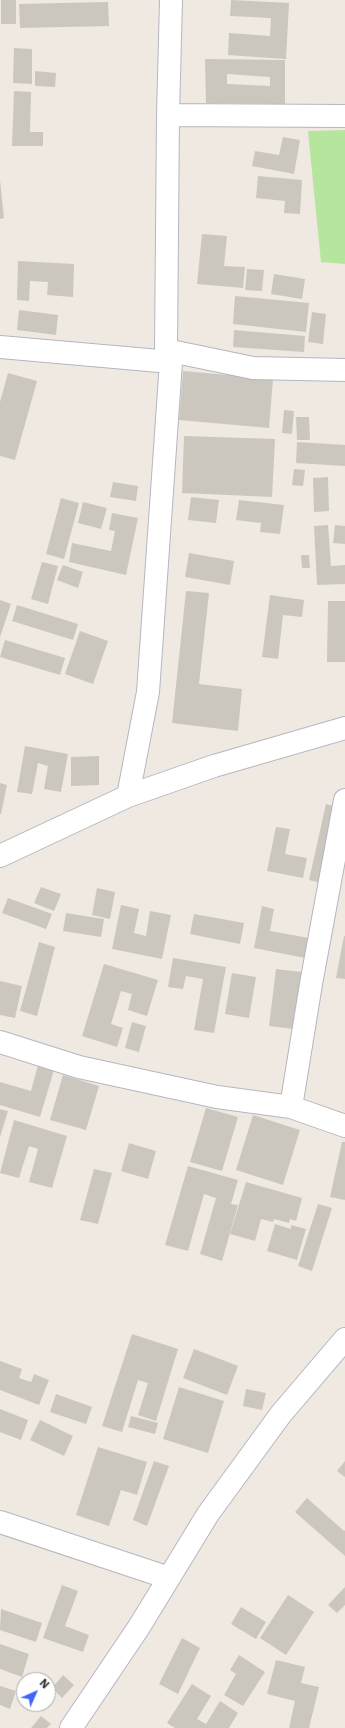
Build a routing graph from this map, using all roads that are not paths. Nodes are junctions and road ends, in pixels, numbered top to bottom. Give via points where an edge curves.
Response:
1 (171, 0) edge
2 (168, 115) junction
3 (345, 116) edge
4 (0, 347) edge
5 (168, 356) junction
6 (345, 370) edge
7 (345, 728) edge
8 (128, 796) junction
9 (345, 800) edge
10 (0, 856) edge
11 (0, 1042) edge
12 (291, 1107) junction
13 (345, 1126) edge
14 (345, 1339) edge
15 (0, 1522) edge
16 (169, 1578) junction
17 (71, 1728) edge

1 - 2 street
2 - 3 street
2 - 5 street
4 - 5 street
5 - 6 street via 253,368
5 - 8 street via 148,692
7 - 8 street via 214,766
8 - 10 street
9 - 12 street
11 - 12 street via 79,1068 217,1097
12 - 13 street
14 - 16 street via 281,1414 208,1514
15 - 16 street
16 - 17 street

